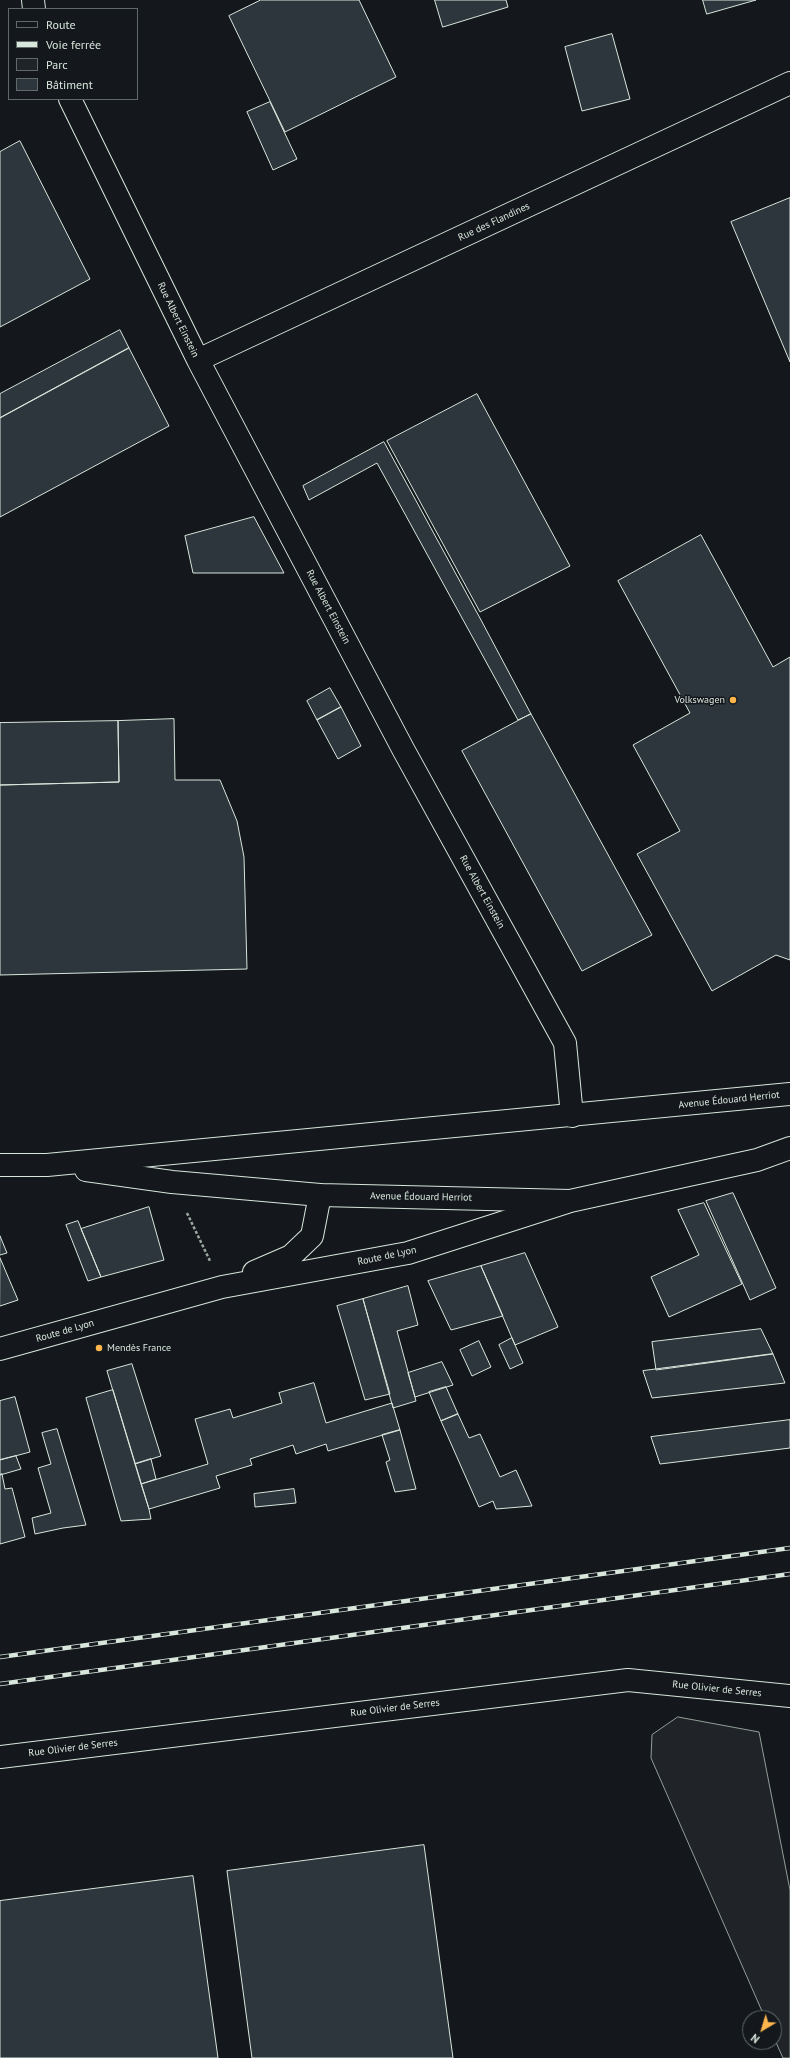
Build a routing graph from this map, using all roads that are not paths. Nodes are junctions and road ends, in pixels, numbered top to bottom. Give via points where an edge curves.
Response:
1 (790, 83) edge
2 (70, 100) edge
3 (198, 360) junction
4 (790, 1094) edge
5 (572, 1116) junction
6 (790, 1148) edge
7 (0, 1165) edge
8 (47, 1165) junction
9 (320, 1195) junction
10 (570, 1201) junction
11 (222, 1286) junction
12 (0, 1349) edge
13 (789, 1701) edge
14 (0, 1757) edge

1 - 3 street, Rue des Flandines
2 - 3 street, Rue Albert Einstein
3 - 5 street, Rue Albert Einstein via 403,749 565,1043
4 - 5 street, Avenue Édouard Herriot
5 - 8 street, Avenue Édouard Herriot
6 - 10 street, Avenue Édouard Herriot via 757,1160
7 - 8 street, Avenue Édouard Herriot
8 - 9 street, Avenue Édouard Herriot via 172,1182
9 - 10 street, Avenue Édouard Herriot
9 - 11 street, Route de Lyon via 312,1236 291,1256
10 - 11 street, Route de Lyon via 408,1253
11 - 12 street, Route de Lyon
13 - 14 street, Rue Olivier de Serres via 628,1680

